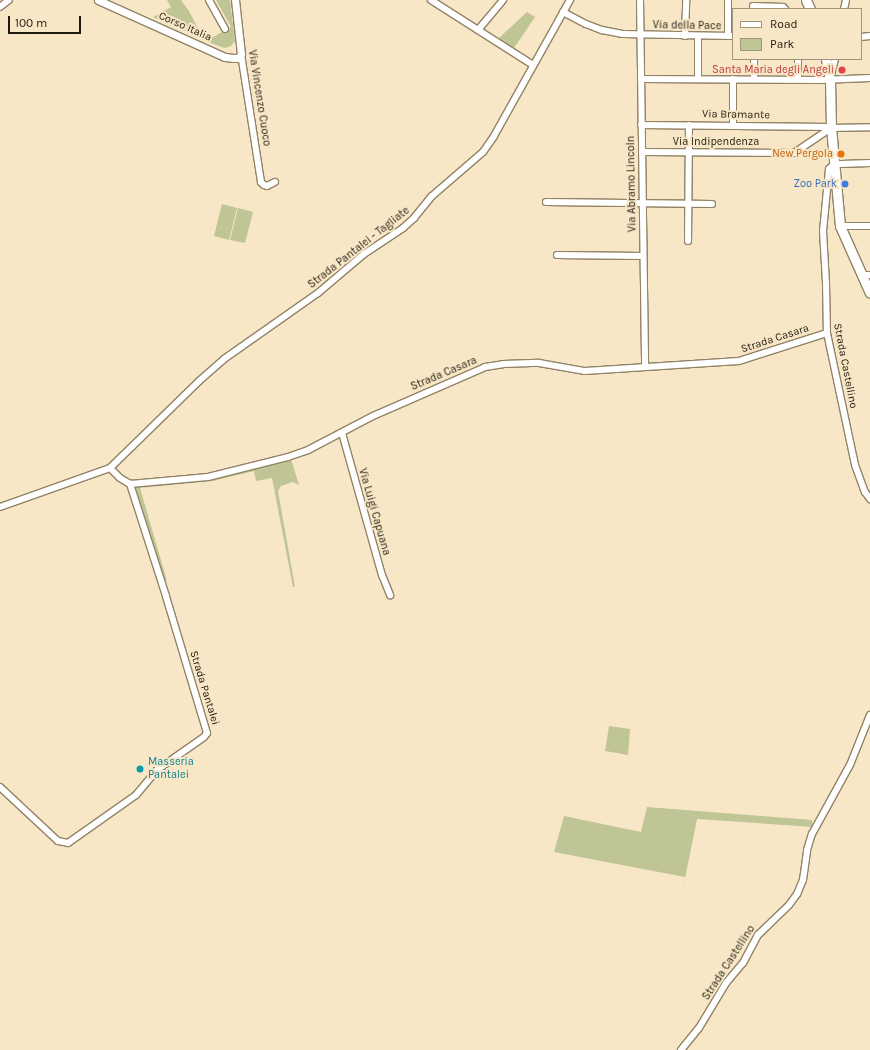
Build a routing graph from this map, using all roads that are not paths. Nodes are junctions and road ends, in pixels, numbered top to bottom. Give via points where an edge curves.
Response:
1 (9, 0) edge
2 (98, 0) edge
3 (209, 0) edge
4 (235, 0) edge
5 (431, 0) edge
6 (503, 0) edge
7 (570, 0) edge
8 (640, 0) edge
9 (686, 0) edge
10 (728, 0) edge
11 (752, 5) edge
12 (0, 7) edge
13 (784, 8) edge
14 (564, 12) junction
15 (226, 29) dead end
16 (478, 30) junction
17 (640, 35) junction
18 (685, 36) junction
19 (698, 36) junction
20 (730, 36) edge
21 (241, 54) junction
22 (754, 60) edge
23 (798, 60) edge
24 (826, 60) edge
25 (835, 60) edge
26 (533, 65) junction
27 (870, 78) edge
28 (641, 79) junction
29 (698, 79) junction
30 (733, 79) junction
31 (754, 79) junction
32 (798, 79) junction
33 (830, 80) junction
34 (641, 125) junction
35 (689, 125) junction
36 (734, 125) junction
37 (831, 127) junction
38 (870, 127) edge
39 (642, 152) junction
40 (689, 152) junction
41 (870, 163) edge
42 (834, 164) junction
43 (275, 182) dead end
44 (546, 202) dead end
45 (642, 203) junction
46 (688, 203) junction
47 (712, 204) dead end
48 (840, 226) junction
49 (870, 226) edge
50 (688, 241) dead end
51 (557, 255) dead end
52 (643, 256) junction
53 (866, 275) edge
54 (870, 293) edge
55 (826, 333) junction
56 (645, 367) junction
57 (342, 433) junction
58 (110, 468) junction
59 (130, 484) junction
60 (870, 499) edge
61 (0, 507) edge
62 (390, 595) dead end
63 (870, 715) edge
64 (0, 787) edge
65 (680, 1050) edge

1 - 12 street
2 - 21 street, Corso Italia via 225,57 238,58
3 - 15 street
4 - 21 street, Via Vincenzo Cuoco
5 - 16 street
6 - 16 street
7 - 14 street, Strada Pantalei - Tagliate
8 - 17 street, Via Abramo Lincoln
9 - 18 street
10 - 20 street
11 - 13 street
14 - 17 street, Via della Pace via 602,30
14 - 26 street, Strada Pantalei - Tagliate
16 - 26 street
17 - 18 street, Via della Pace
17 - 28 street, Via Abramo Lincoln
18 - 19 street, Via della Pace
19 - 20 street, Via della Pace
19 - 29 street
21 - 43 street, Via Vincenzo Cuoco via 261,182 267,186
22 - 31 street
23 - 32 street
24 - 33 main road
25 - 33 street
26 - 58 street, Strada Pantalei - Tagliate via 483,152 432,196 414,218 364,254 318,293 224,359 199,380
27 - 33 street
28 - 29 street
28 - 34 street, Via Abramo Lincoln
29 - 30 street
30 - 31 street
30 - 36 street
31 - 32 street
32 - 33 street
33 - 37 main road
34 - 35 street, Via Bramante
34 - 39 street, Via Abramo Lincoln
35 - 36 street, Via Bramante
35 - 40 street
36 - 37 street, Via Bramante
37 - 38 street, Via Bramante
37 - 40 street, Via Indipendenza via 795,153
37 - 42 main road
39 - 40 street, Via Indipendenza
39 - 45 street, Via Abramo Lincoln
40 - 46 street
41 - 42 street
42 - 48 main road
42 - 55 street, Strada Castellino via 829,168 826,177 823,231
44 - 45 street
45 - 46 street
45 - 52 street, Via Abramo Lincoln
46 - 47 street
46 - 50 street
48 - 49 street
48 - 53 main road
51 - 52 street
52 - 56 street, Via Abramo Lincoln
53 - 54 main road
55 - 56 street, Strada Casara via 739,361
55 - 60 street, Strada Castellino via 855,465
56 - 57 street, Strada Casara via 585,370 552,364 524,363 485,367 373,416
57 - 59 street, Strada Casara via 298,454 208,477
57 - 62 street, Via Luigi Capuana
58 - 59 street
58 - 61 street
59 - 64 street, Strada Pantalei via 206,733 157,770 136,795 68,843 58,841
63 - 65 street, Strada Castellino via 850,765 812,834 803,880 797,894 758,935 743,963 726,983 699,1028

